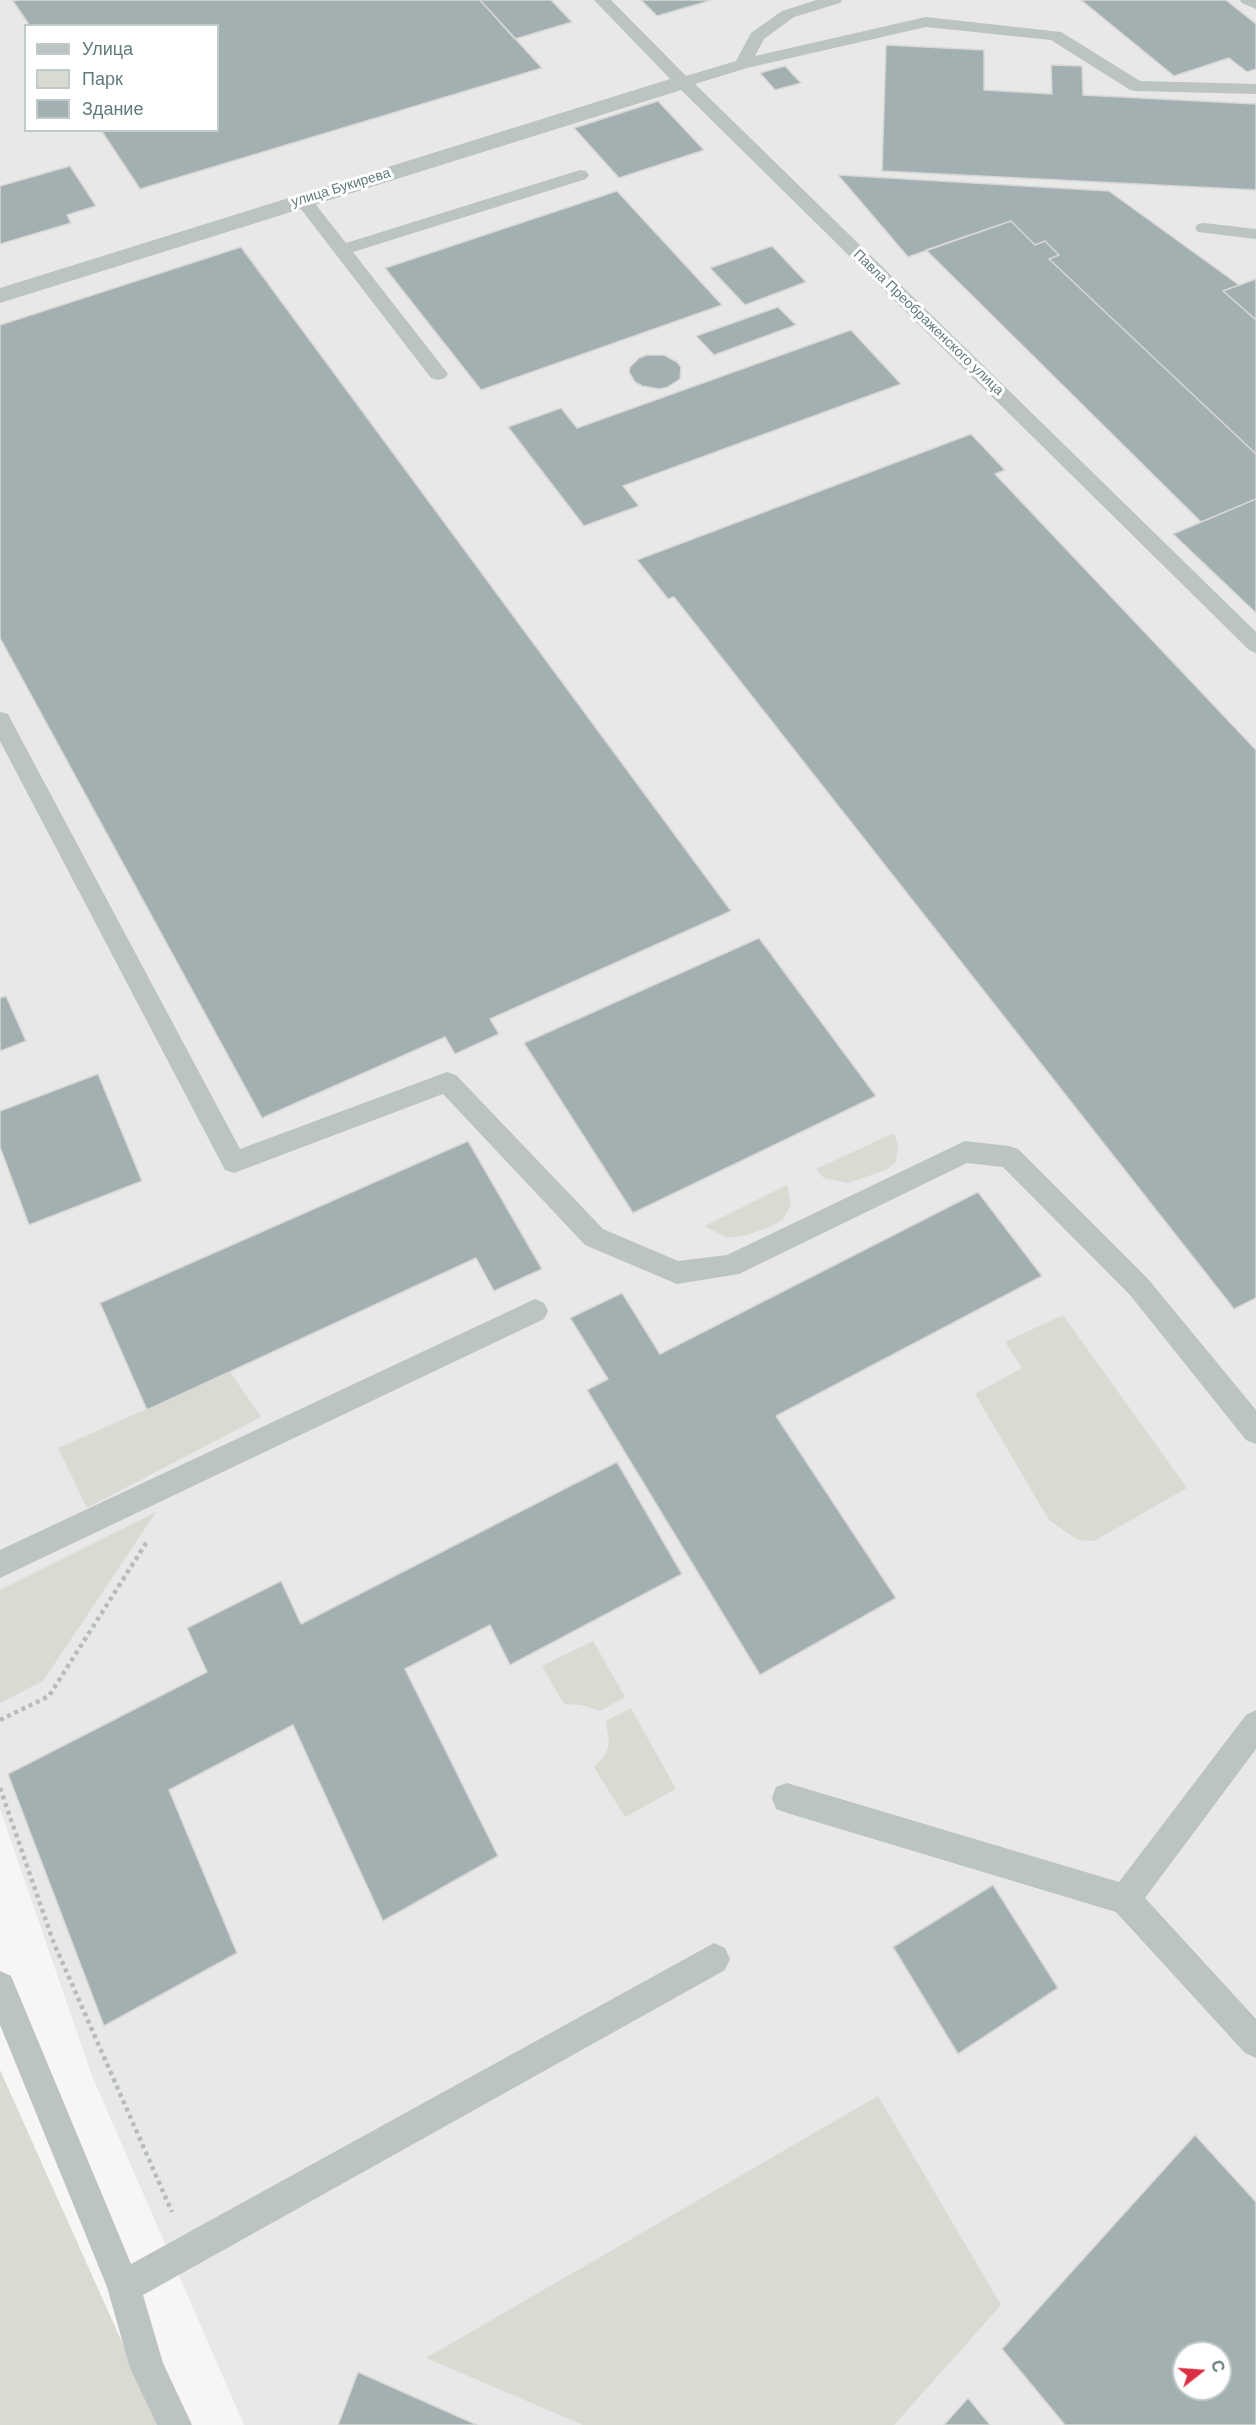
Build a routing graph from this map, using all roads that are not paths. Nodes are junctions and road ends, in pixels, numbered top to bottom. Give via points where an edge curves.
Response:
1 (602, 0) edge
2 (834, 0) edge
3 (1248, 0) edge
4 (1256, 4) edge
5 (743, 64) junction
6 (683, 82) junction
7 (1256, 89) edge
8 (580, 175) dead end
9 (303, 200) junction
10 (1204, 228) dead end
11 (1256, 234) edge
12 (341, 250) junction
13 (0, 296) edge
14 (438, 374) dead end
15 (1256, 645) edge
16 (0, 720) edge
17 (535, 1311) dead end
18 (1256, 1431) edge
19 (0, 1564) edge
20 (1256, 1725) edge
21 (788, 1798) dead end
22 (1125, 1899) junction
23 (714, 1959) dead end
24 (0, 1987) edge
25 (1256, 2042) edge
26 (124, 2287) junction
27 (175, 2425) edge

1 - 6 lane, Павла Преображенского улица
2 - 5 lane via 788,14 764,30
3 - 4 lane
5 - 6 lane
5 - 7 lane via 926,22 1055,35 1136,86
6 - 9 street, улица Букирева
6 - 15 lane, Павла Преображенского улица
8 - 12 lane
9 - 12 lane
9 - 13 street, улица Букирева
10 - 11 lane
12 - 14 lane
16 - 18 lane via 234,1162 447,1082 594,1237 677,1273 730,1266 965,1152 1009,1157 1139,1287
17 - 19 lane
20 - 22 lane
21 - 22 lane
22 - 25 lane
23 - 26 lane
24 - 26 lane
26 - 27 lane via 147,2368

